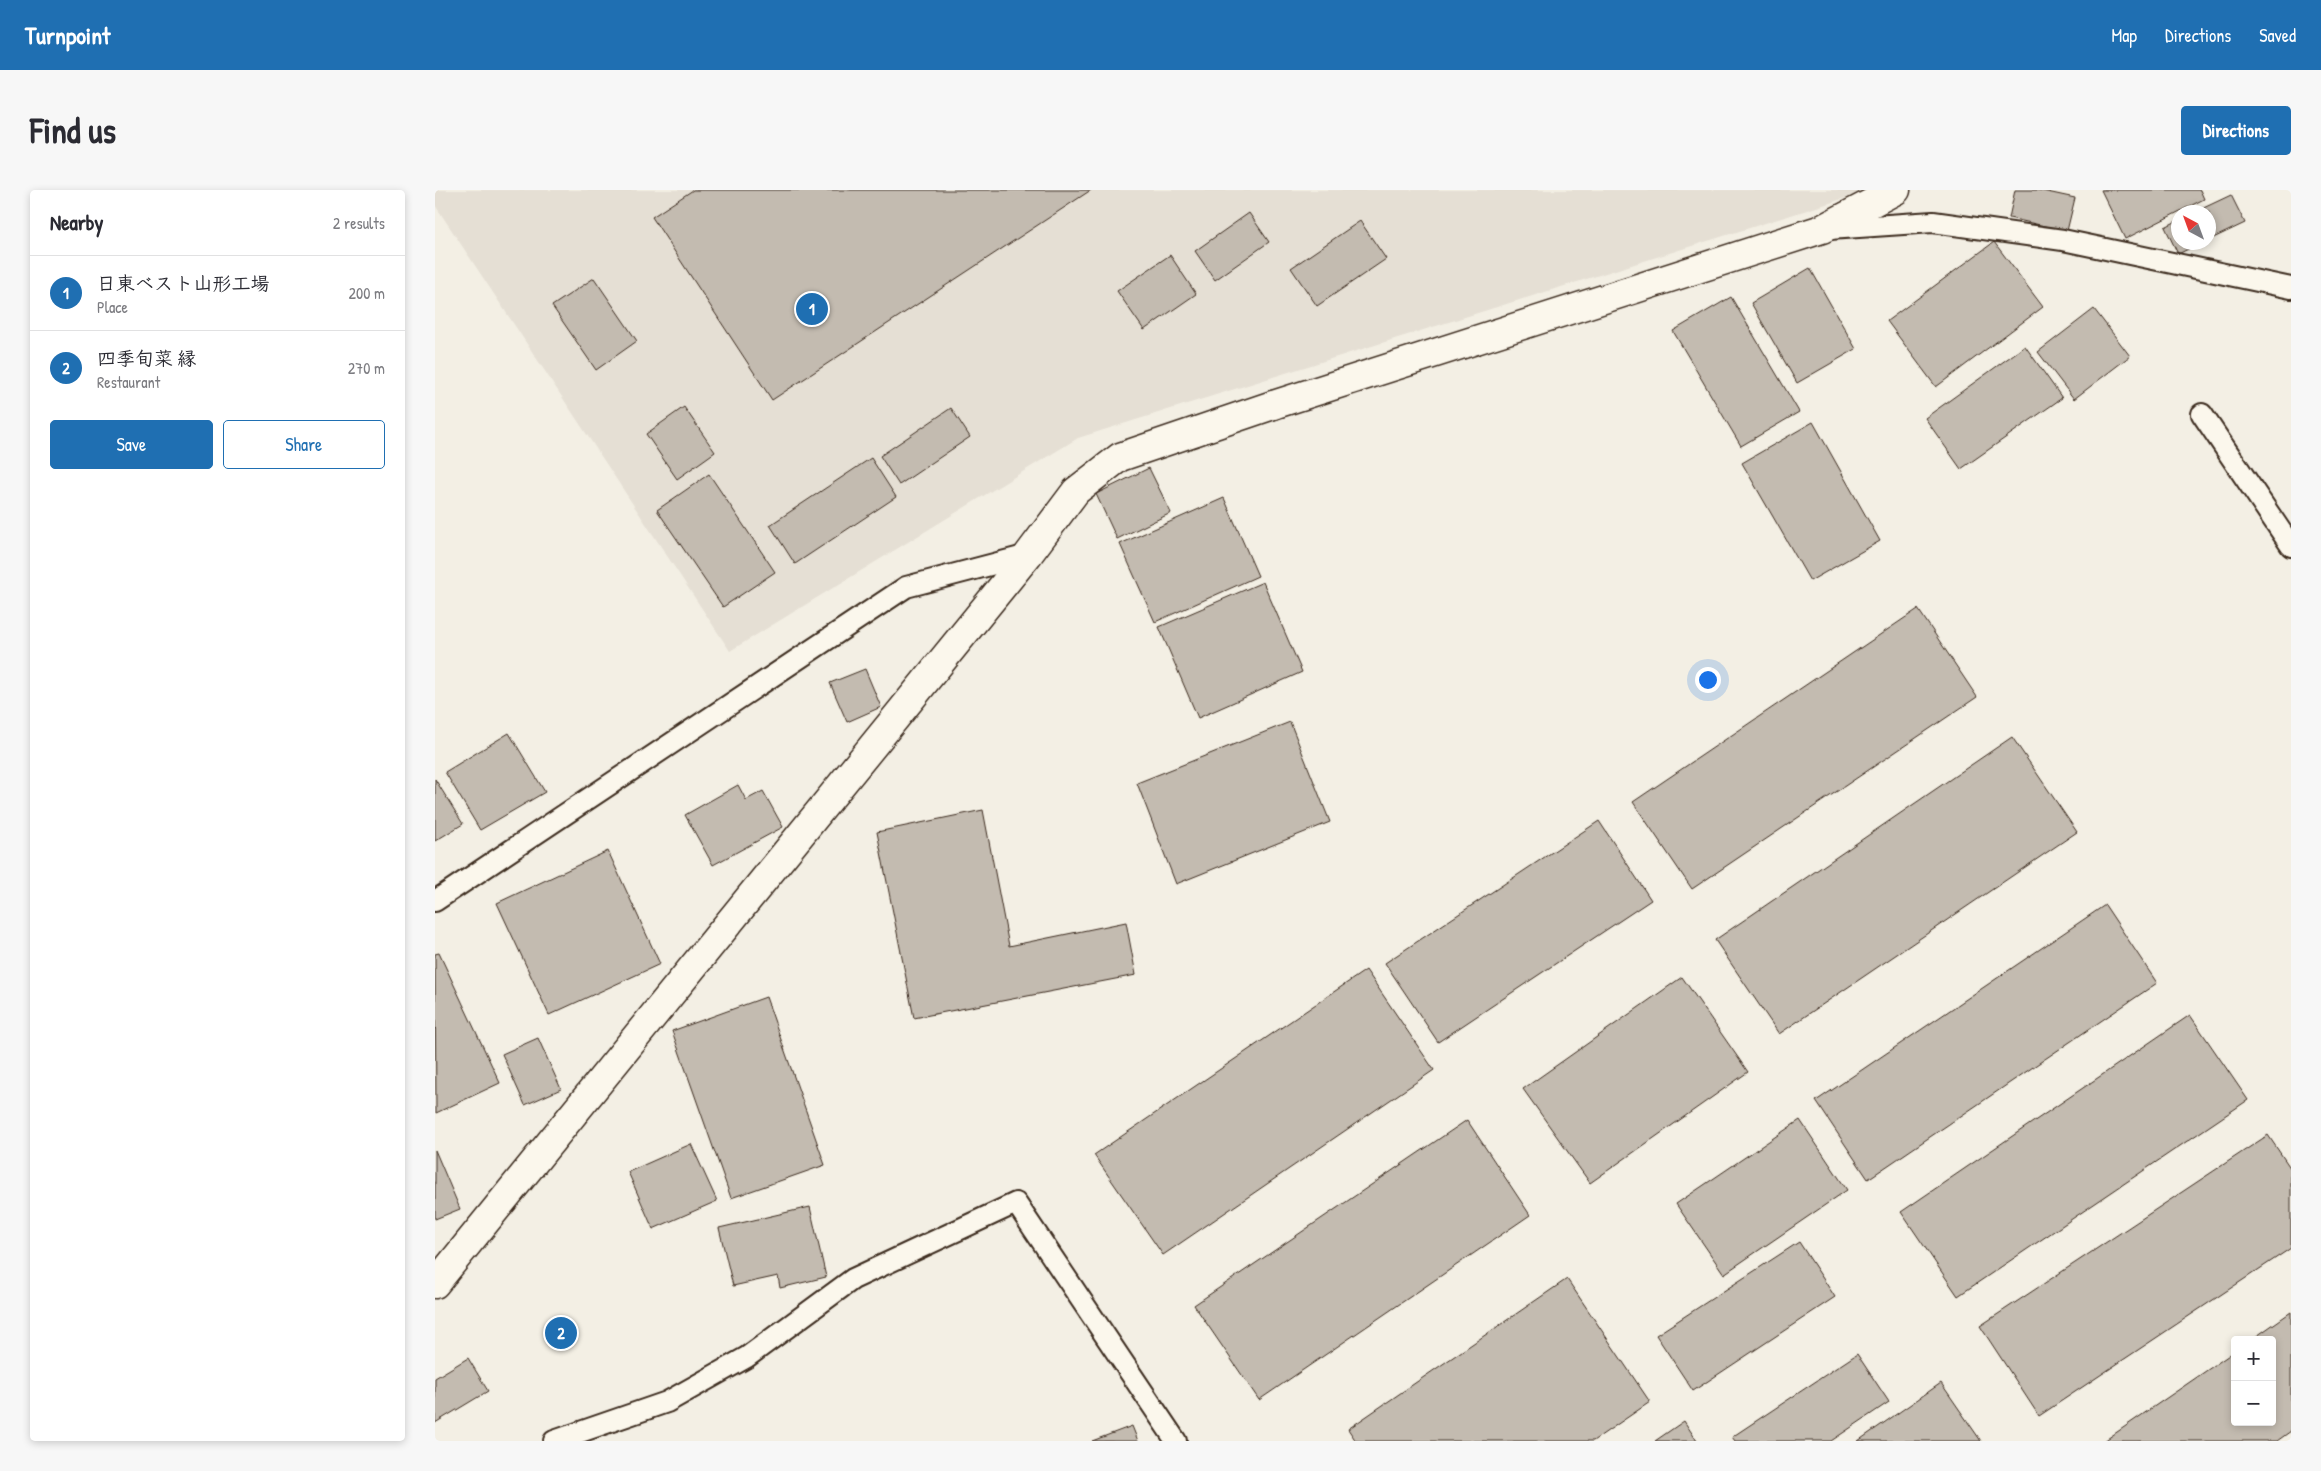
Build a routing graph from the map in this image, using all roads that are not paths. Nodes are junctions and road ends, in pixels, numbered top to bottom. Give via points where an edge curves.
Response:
1 (1896, 190) edge
2 (1822, 229) junction
3 (2291, 288) edge
4 (2202, 414) dead end
5 (2291, 546) edge
6 (1028, 555) junction
7 (435, 901) edge
8 (435, 1284) edge
9 (554, 1441) edge
10 (1176, 1441) edge

1 - 2 street
2 - 3 lane via 1933,222 2063,240
2 - 6 street via 1120,457 1076,491
4 - 5 lane
6 - 7 lane via 906,587
6 - 8 street
9 - 10 lane via 667,1402 747,1357 853,1279 1017,1203

